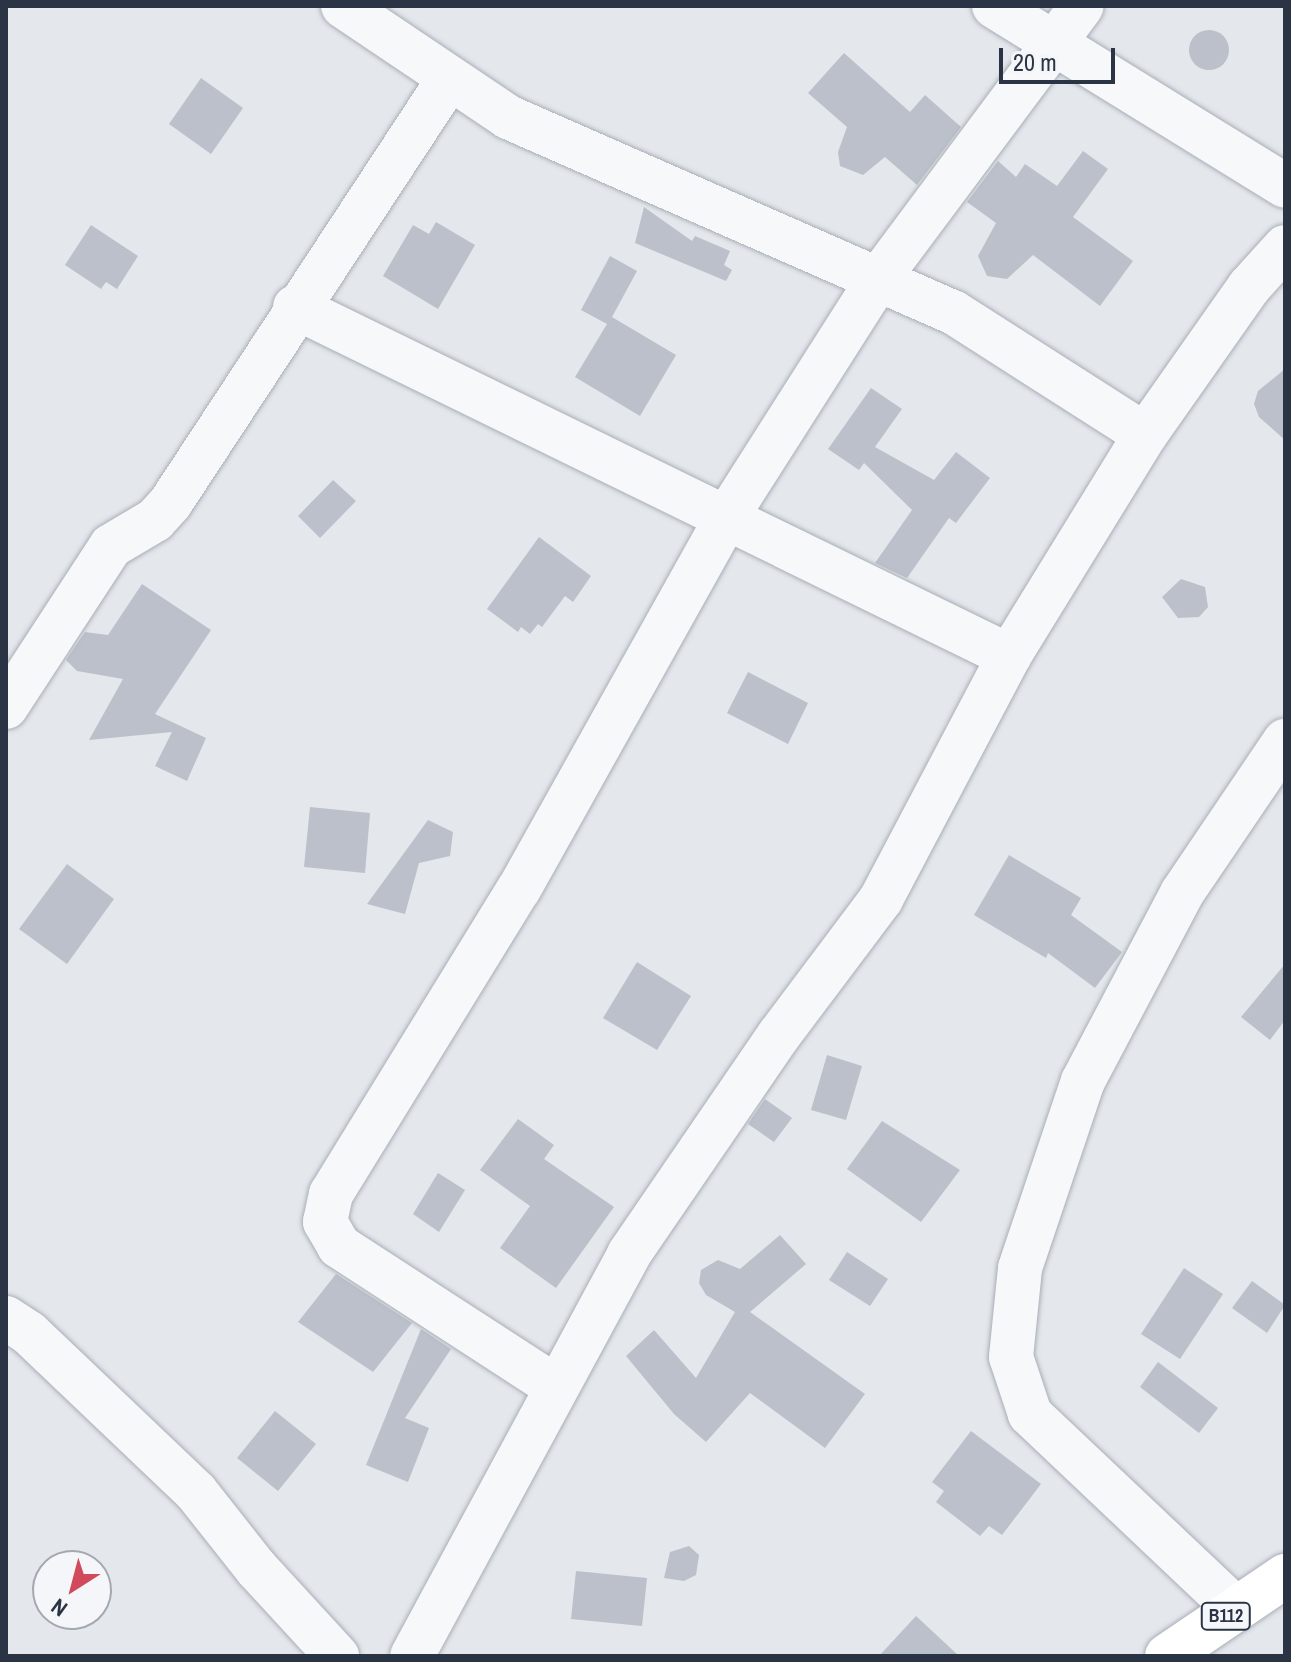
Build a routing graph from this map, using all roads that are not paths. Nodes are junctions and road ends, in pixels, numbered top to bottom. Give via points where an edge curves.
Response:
1 (343, 6) edge
2 (994, 6) edge
3 (1082, 6) edge
4 (1054, 43) junction
5 (449, 79) junction
6 (1285, 186) edge
7 (1285, 247) edge
8 (879, 278) junction
9 (295, 307) junction
10 (1145, 435) junction
11 (726, 518) junction
12 (1009, 656) junction
13 (6, 707) edge
14 (1285, 741) edge
15 (6, 1318) edge
16 (556, 1387) junction
17 (1285, 1576) edge
18 (1236, 1609) junction
19 (337, 1656) edge
20 (412, 1656) edge
21 (1167, 1656) edge

1 - 5 street
2 - 4 street
3 - 4 street
4 - 6 street
4 - 8 street
5 - 8 street via 508,117
5 - 9 street
7 - 10 street via 1249,287
8 - 10 street via 953,312
8 - 11 street
9 - 11 street
9 - 13 street via 171,502 155,520 111,546
10 - 12 street
11 - 12 street
11 - 16 street via 519,889 331,1194 325,1222 339,1246
12 - 16 street via 881,899 779,1035 629,1254
14 - 18 street via 1182,893 1083,1081 1020,1268 1011,1357 1030,1414
15 - 19 street via 29,1333 196,1492 256,1568
16 - 20 street
17 - 18 main road, B112
18 - 21 main road, B112

